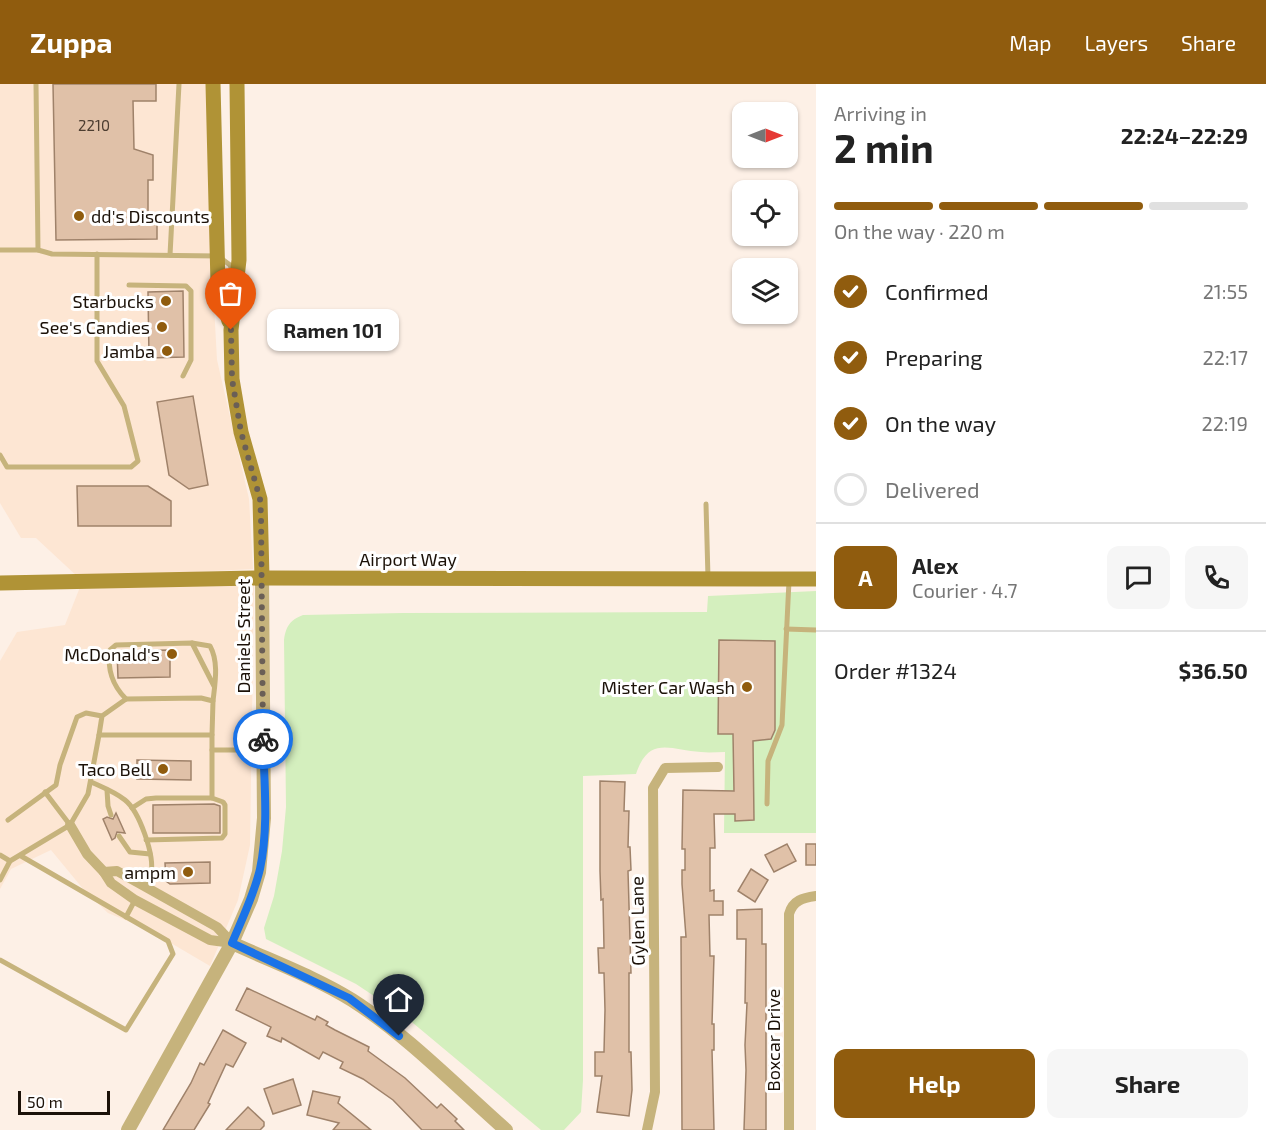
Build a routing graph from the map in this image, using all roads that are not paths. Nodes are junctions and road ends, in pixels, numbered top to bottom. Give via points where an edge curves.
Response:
1 (36, 84) edge
2 (179, 84) edge
3 (213, 84) edge
4 (237, 84) edge
5 (0, 250) edge
6 (38, 250) junction
7 (97, 254) junction
8 (170, 255) junction
9 (218, 256) junction
10 (236, 283) junction
11 (129, 285) dead end
12 (231, 330) junction
13 (183, 376) dead end
14 (0, 455) edge
15 (706, 504) dead end
16 (262, 578) junction
17 (708, 579) junction
18 (789, 579) junction
19 (816, 579) edge
20 (0, 583) edge
21 (786, 629) junction
22 (816, 630) edge
23 (192, 643) junction
24 (214, 688) junction
25 (126, 699) junction
26 (213, 701) junction
27 (102, 716) junction
28 (99, 735) junction
29 (212, 735) junction
30 (212, 750) junction
31 (263, 750) junction
32 (717, 767) dead end
33 (91, 782) junction
34 (107, 790) junction
35 (45, 792) junction
36 (212, 798) junction
37 (767, 804) dead end
38 (132, 808) junction
39 (111, 815) dead end
40 (8, 820) dead end
41 (70, 825) junction
42 (119, 836) dead end
43 (146, 840) junction
44 (150, 854) junction
45 (0, 855) edge
46 (21, 856) junction
47 (10, 861) junction
48 (104, 872) junction
49 (0, 879) edge
50 (144, 886) junction
51 (816, 896) edge
52 (135, 900) junction
53 (126, 917) junction
54 (232, 943) junction
55 (0, 960) edge
56 (128, 1130) edge
57 (506, 1130) edge
58 (647, 1130) edge
59 (789, 1130) edge

1 - 6 lane
2 - 8 lane
3 - 9 main road, Daniels Street
4 - 10 main road, Daniels Street
5 - 6 lane
6 - 7 lane via 52,254
7 - 8 lane
7 - 14 lane via 97,361 124,406 138,461 130,467 7,467
8 - 9 lane
9 - 10 lane via 230,265
9 - 12 main road, Daniels Street via 218,284
10 - 12 main road, Daniels Street
11 - 13 lane via 186,285 191,291 191,360
12 - 16 main road, Daniels Street via 232,379 241,432 260,499
15 - 17 lane
16 - 17 main road, Airport Way
16 - 20 main road, Airport Way
16 - 31 street, Daniels Street
17 - 18 main road, Airport Way
18 - 19 main road, Airport Way
18 - 21 lane
21 - 22 lane
21 - 37 lane via 782,725 768,761
23 - 24 lane
23 - 24 lane via 210,646 215,654
23 - 25 lane via 116,645 110,650 108,661 116,689
24 - 26 lane
25 - 26 lane
25 - 27 lane
26 - 29 lane
27 - 28 lane
27 - 35 lane via 86,713 77,717 56,785
28 - 29 lane
28 - 33 lane
29 - 30 lane
30 - 31 lane
30 - 36 lane
31 - 54 street, Daniels Street via 262,859 251,899
32 - 58 street, Gylen Lane via 664,768 653,788 655,1092
33 - 34 lane
33 - 41 lane
34 - 38 lane
34 - 39 lane
35 - 40 lane
35 - 41 lane
36 - 38 lane via 146,799
36 - 43 lane via 225,805 222,838
38 - 43 lane
41 - 46 lane
41 - 48 street via 87,854
42 - 44 lane via 130,852
43 - 44 lane
44 - 50 lane via 151,872
45 - 47 lane
46 - 47 lane
46 - 53 lane
47 - 49 lane
48 - 50 street via 117,871
48 - 52 street via 111,884
50 - 54 street via 217,927
51 - 59 street, Boxcar Drive via 799,899 789,914
52 - 53 lane
52 - 54 street via 210,940
53 - 55 lane via 168,941 173,954 126,1030
54 - 56 street, Daniels Street
54 - 57 street via 367,1010

